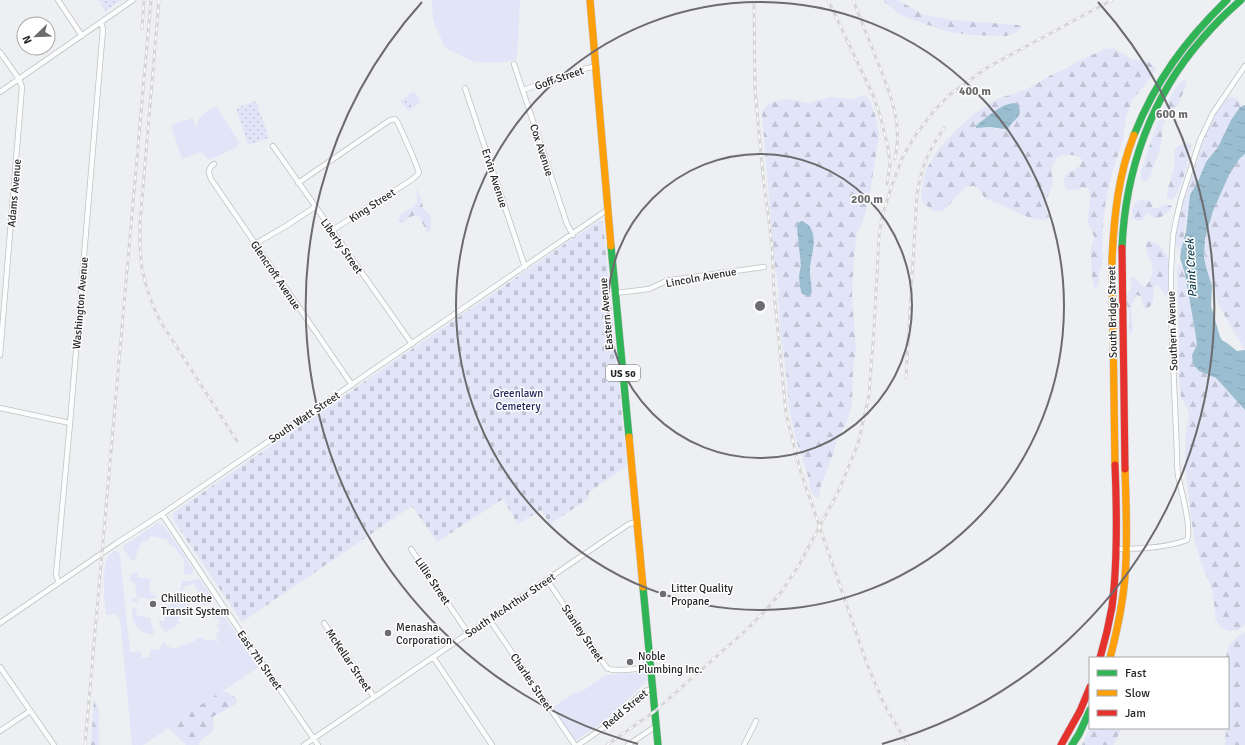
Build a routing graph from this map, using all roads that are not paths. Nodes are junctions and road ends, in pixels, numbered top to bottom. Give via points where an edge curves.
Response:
1 (58, 0) edge
2 (133, 0) edge
3 (590, 0) edge
4 (1227, 0) edge
5 (1241, 0) edge
6 (101, 23) junction
7 (82, 36) junction
8 (0, 52) edge
9 (514, 64) dead end
10 (1245, 66) edge
11 (595, 67) junction
12 (19, 79) junction
13 (465, 88) dead end
14 (523, 90) junction
15 (0, 92) edge
16 (273, 146) dead end
17 (214, 164) dead end
18 (298, 183) junction
19 (315, 207) junction
20 (608, 210) junction
21 (331, 231) junction
22 (573, 235) junction
23 (255, 244) junction
24 (764, 267) dead end
25 (525, 268) junction
26 (616, 293) junction
27 (412, 344) junction
28 (0, 355) edge
29 (352, 385) junction
30 (0, 408) edge
31 (70, 423) junction
32 (162, 514) junction
33 (636, 522) junction
34 (411, 549) dead end
35 (1116, 549) junction
36 (1126, 549) junction
37 (547, 580) junction
38 (59, 583) junction
39 (489, 619) junction
40 (0, 623) edge
41 (324, 623) dead end
42 (468, 633) junction
43 (1100, 657) edge
44 (1110, 657) edge
45 (433, 658) junction
46 (0, 667) edge
47 (651, 667) junction
48 (653, 688) junction
49 (1089, 689) edge
50 (374, 697) junction
51 (30, 711) junction
52 (1089, 712) edge
53 (756, 721) dead end
54 (656, 726) junction
55 (0, 730) edge
56 (314, 738) junction
57 (54, 745) edge
58 (304, 745) edge
59 (318, 745) edge
60 (492, 745) edge
61 (575, 745) edge
62 (578, 745) edge
63 (628, 745) edge
64 (658, 745) edge
65 (744, 745) edge
66 (1061, 745) edge
67 (1072, 745) edge

1 - 7 street
2 - 6 street
3 - 11 main road, Eastern Avenue / US 50
4 - 35 main road, South Bridge Street via 1188,41 1152,94 1132,139 1117,197 1112,260
5 - 36 main road, South Bridge Street via 1207,32 1166,89 1143,138 1130,184 1124,219 1122,260
6 - 7 street
6 - 31 street, Washington Avenue via 103,29
7 - 12 street
8 - 12 street
9 - 14 street, Cox Avenue
10 - 36 street, Southern Avenue via 1213,113 1200,140 1181,199 1173,236 1171,313 1176,454 1189,535 1187,540 1181,542
11 - 14 street, Goff Street
11 - 20 main road, Eastern Avenue / US 50
12 - 15 street
12 - 28 street, Adams Avenue via 22,96
13 - 25 street, Ervin Avenue
14 - 22 street, Cox Avenue via 567,224
16 - 18 street, Liberty Street
17 - 23 street, Glencroft Avenue via 208,170 211,179
18 - 19 street, Liberty Street
18 - 21 street, King Street via 386,123 395,119 398,123 418,174
19 - 21 street, Liberty Street
19 - 23 street
20 - 22 street, South Watt Street
20 - 26 main road, Eastern Avenue / US 50
21 - 27 street, Liberty Street
22 - 25 street, South Watt Street
23 - 29 street, Glencroft Avenue
24 - 26 street, Lincoln Avenue via 666,281 649,289
25 - 27 street, South Watt Street
26 - 33 main road, Eastern Avenue / US 50
27 - 29 street, South Watt Street
29 - 32 street, South Watt Street
30 - 31 street
31 - 38 street, Washington Avenue via 56,564
32 - 38 street, South Watt Street
32 - 56 street, East 7th Street
33 - 37 street, South McArthur Street via 629,524
33 - 47 main road, Eastern Avenue / US 50
34 - 42 street, Lillie Street
35 - 36 street, Southern Avenue
35 - 43 main road, South Bridge Street via 1111,611
36 - 44 main road, South Bridge Street via 1122,602
37 - 39 street, South McArthur Street
37 - 47 street, Stanley Street via 609,670
38 - 40 street, South Watt Street
39 - 42 street, South McArthur Street
39 - 61 street, Charles Street
41 - 50 street, McKellar Street
42 - 45 street, South McArthur Street
45 - 50 street, South McArthur Street
45 - 60 street
46 - 51 street
47 - 48 main road, Eastern Avenue / US 50
48 - 54 main road, Eastern Avenue / US 50
48 - 62 street, Redd Street via 643,692 609,724
49 - 66 main road
50 - 56 street, South McArthur Street
51 - 55 street
51 - 57 street
52 - 67 main road
53 - 65 street
54 - 63 street
54 - 64 main road, Eastern Avenue / US 50
56 - 58 street, South McArthur Street
56 - 59 street, East 7th Street

